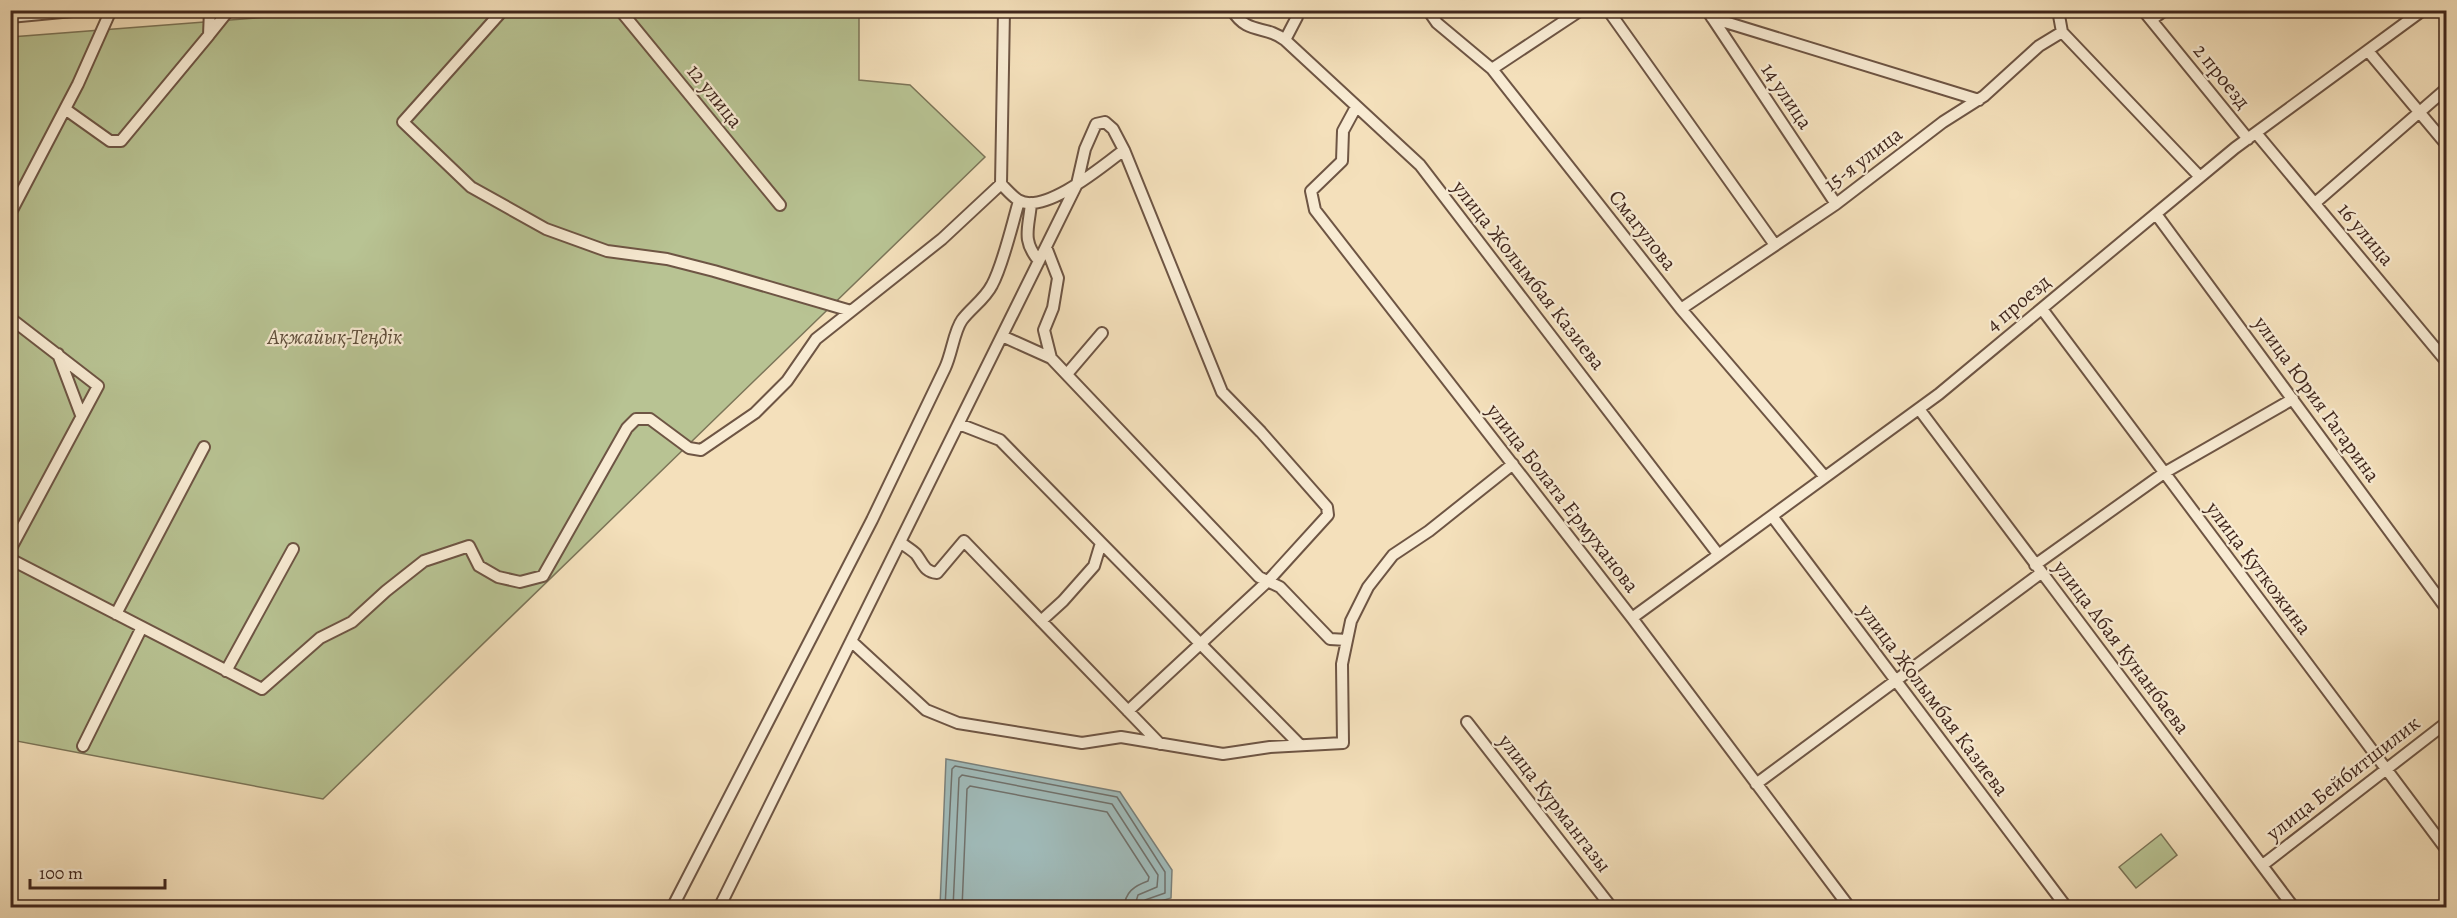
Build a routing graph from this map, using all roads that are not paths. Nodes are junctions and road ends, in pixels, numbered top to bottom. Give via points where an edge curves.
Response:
1 (83, 10) edge
2 (111, 10) edge
3 (210, 10) edge
4 (228, 10) edge
5 (503, 10) edge
6 (620, 10) edge
7 (1004, 10) edge
8 (1232, 10) edge
9 (1295, 10) edge
10 (1428, 10) edge
11 (1581, 10) edge
12 (1608, 10) edge
13 (2058, 10) edge
14 (2143, 10) edge
15 (2165, 10) edge
16 (2423, 10) edge
17 (1709, 14) edge
18 (10, 17) edge
19 (2151, 20) junction
20 (2062, 32) junction
21 (209, 35) junction
22 (1285, 40) junction
23 (2368, 51) junction
24 (1492, 69) junction
25 (2446, 89) edge
26 (1979, 100) junction
27 (1356, 107) junction
28 (65, 109) junction
29 (2420, 112) junction
30 (2252, 136) junction
31 (2446, 144) edge
32 (1124, 150) junction
33 (2200, 177) junction
34 (1001, 184) junction
35 (1077, 184) junction
36 (1019, 201) junction
37 (1031, 203) junction
38 (2315, 203) junction
39 (1836, 204) junction
40 (780, 206) dead end
41 (10, 214) edge
42 (2156, 214) junction
43 (1775, 245) junction
44 (1046, 247) junction
45 (1039, 261) junction
46 (1681, 309) junction
47 (2042, 309) junction
48 (851, 311) junction
49 (10, 318) edge
50 (1102, 333) dead end
51 (1002, 336) junction
52 (58, 354) junction
53 (1051, 358) junction
54 (2446, 360) edge
55 (1067, 374) junction
56 (2293, 399) junction
57 (1918, 409) junction
58 (81, 415) junction
59 (959, 424) junction
60 (204, 447) dead end
61 (1513, 464) junction
62 (2164, 473) junction
63 (1825, 477) junction
64 (1772, 516) junction
65 (900, 542) junction
66 (1101, 543) junction
67 (293, 549) dead end
68 (10, 550) edge
69 (1718, 554) junction
70 (10, 560) edge
71 (2038, 569) junction
72 (1268, 581) junction
73 (2446, 608) edge
74 (116, 614) junction
75 (1632, 618) junction
76 (1041, 621) junction
77 (142, 627) junction
78 (1347, 640) junction
79 (851, 641) junction
80 (1201, 644) junction
81 (226, 671) junction
82 (1895, 681) junction
83 (1128, 711) junction
84 (1467, 722) dead end
85 (2446, 723) edge
86 (1160, 744) junction
87 (1300, 745) junction
88 (83, 746) dead end
89 (2386, 771) junction
90 (1756, 784) junction
91 (2446, 849) edge
92 (2264, 864) junction
93 (672, 908) edge
94 (719, 908) edge
95 (1612, 908) edge
96 (1850, 908) edge
97 (2067, 908) edge
98 (2294, 908) edge

1 - 18 street
2 - 28 street
3 - 21 street
4 - 21 street
5 - 48 street via 403,122 471,187 546,229 607,251 667,259
6 - 40 street, 12 улица
7 - 34 street
8 - 22 street, улица Жолымбая Казиева via 1250,28 1266,30
9 - 22 street via 1297,17
10 - 24 street, Смагулова via 1437,23
11 - 24 street
12 - 43 street
13 - 20 street
14 - 19 street, 2 проезд
15 - 19 street
16 - 23 street, 4 проезд
17 - 26 street
17 - 39 street, 14 улица
19 - 30 street, 2 проезд
20 - 26 street, 15-я улица via 2039,46
20 - 33 street
21 - 28 street via 121,141 110,141
22 - 27 street, улица Жолымбая Казиева
23 - 29 street
23 - 30 street, 4 проезд
24 - 46 street, Смагулова
25 - 29 street
26 - 39 street, 15-я улица via 1943,122
27 - 61 street, улица Болата Ермуханова via 1343,131 1342,161 1311,191 1315,210
27 - 69 street, улица Жолымбая Казиева via 1420,165
28 - 41 street
29 - 31 street
29 - 38 street
30 - 33 street, 4 проезд
30 - 38 street, 16 улица
32 - 35 street
32 - 35 street via 1113,129 1105,122 1096,124
32 - 72 street via 1222,392 1327,507 1323,523
33 - 42 street, 4 проезд
34 - 36 street
34 - 48 street via 942,238
35 - 37 street via 1057,196
35 - 44 street
36 - 37 street
36 - 93 street via 993,284 956,332 945,368 872,520
37 - 45 street via 1026,239
38 - 54 street, 16 улица
39 - 43 street, 15-я улица
42 - 47 street, 4 проезд
42 - 56 street, улица Юрия Гагарина
43 - 46 street, 15-я улица
44 - 45 street
44 - 53 street via 1058,278 1044,330
45 - 51 street
46 - 63 street, Смагулова
47 - 57 street, 4 проезд
47 - 62 street, улица Куткожина
48 - 81 street via 816,339 787,381 755,413 700,450 689,448 650,419 636,419 627,428 543,576 520,582 498,577 479,566 469,546 424,561 352,622 320,638 261,689
49 - 52 street
50 - 55 street
51 - 53 street
51 - 59 street
52 - 58 street
52 - 58 street via 98,386
53 - 55 street
55 - 72 street via 1259,577
56 - 62 street
56 - 73 street, улица Юрия Гагарина
57 - 63 street, 4 проезд
57 - 71 street, улица Абая Кунанбаева
58 - 68 street
59 - 65 street
59 - 66 street via 1000,440
60 - 74 street
61 - 75 street, улица Болата Ермуханова
61 - 78 street via 1393,555 1368,587 1351,621
62 - 71 street
62 - 89 street, улица Куткожина
63 - 64 street, 4 проезд
64 - 69 street, 4 проезд
64 - 82 street, улица Жолымбая Казиева
65 - 76 street via 915,553 922,565 937,573 964,541
65 - 79 street
66 - 76 street via 1094,566
66 - 80 street
67 - 81 street
69 - 75 street, 4 проезд
70 - 74 street
71 - 82 street
71 - 92 street, улица Абая Кунанбаева
72 - 78 street via 1280,587 1330,639
72 - 80 street
74 - 77 street
75 - 90 street, улица Болата Ермуханова
76 - 83 street
77 - 81 street
77 - 88 street
78 - 87 street via 1342,664 1343,743
79 - 86 street via 926,710 958,723 1082,743 1121,737
79 - 94 street
80 - 83 street
80 - 87 street
82 - 90 street
82 - 97 street, улица Жолымбая Казиева
83 - 86 street
84 - 95 street, улица Курмангазы
85 - 89 street, улица Бейбитшилик
86 - 87 street via 1223,754
89 - 91 street, улица Куткожина
89 - 92 street, улица Бейбитшилик
90 - 96 street, улица Болата Ермуханова
92 - 98 street, улица Абая Кунанбаева

